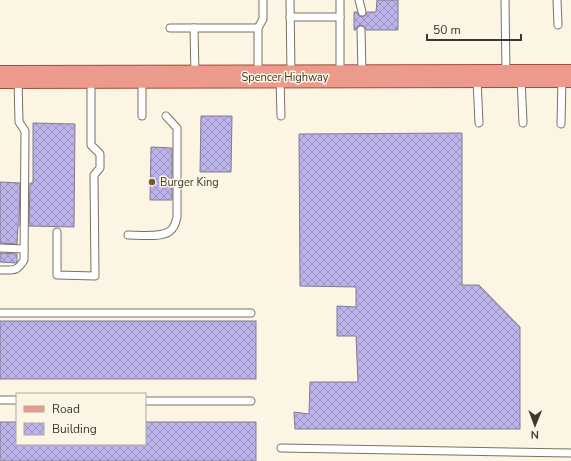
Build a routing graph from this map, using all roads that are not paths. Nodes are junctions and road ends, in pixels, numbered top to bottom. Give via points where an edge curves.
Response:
1 (263, 0) edge
2 (290, 0) edge
3 (340, 0) edge
4 (359, 0) edge
5 (506, 0) edge
6 (557, 0) edge
7 (362, 12) dead end
8 (290, 17) junction
9 (340, 17) junction
10 (558, 25) dead end
11 (170, 28) dead end
12 (194, 28) junction
13 (258, 28) junction
14 (361, 30) dead end
15 (340, 76) junction
16 (362, 76) junction
17 (477, 76) junction
18 (513, 76) junction
19 (566, 76) edge
20 (9, 77) edge
21 (91, 77) junction
22 (142, 77) junction
23 (195, 77) junction
24 (258, 77) junction
25 (285, 77) junction
26 (142, 116) dead end
27 (166, 116) dead end
28 (281, 116) dead end
29 (479, 123) dead end
30 (523, 123) dead end
31 (562, 124) dead end
32 (57, 232) dead end
33 (128, 235) dead end
34 (0, 248) edge
35 (24, 248) junction
36 (0, 270) edge
37 (0, 313) edge
38 (251, 313) dead end
39 (0, 400) edge
40 (16, 400) edge
41 (146, 401) edge
42 (252, 401) dead end
43 (281, 448) dead end
44 (571, 453) edge

1 - 13 lane via 263,19
2 - 8 lane
3 - 9 lane
4 - 7 lane
5 - 18 lane
6 - 10 lane
8 - 9 lane
8 - 25 lane
9 - 15 lane
11 - 12 lane
12 - 13 lane
12 - 23 lane
13 - 24 lane
14 - 16 lane
15 - 16 main road, Spencer Highway
15 - 25 main road, Spencer Highway
16 - 17 main road, Spencer Highway
17 - 18 main road, Spencer Highway
17 - 29 lane
18 - 19 main road, Spencer Highway
18 - 30 lane
19 - 31 lane
20 - 21 main road, Spencer Highway
20 - 35 lane via 19,122 25,131
21 - 22 main road, Spencer Highway
21 - 32 lane via 91,145 100,154 100,168 94,175 95,276 57,276
22 - 23 main road, Spencer Highway
22 - 26 lane
23 - 24 main road, Spencer Highway
24 - 25 main road, Spencer Highway
25 - 28 lane
27 - 33 lane via 178,128 175,225 165,234
34 - 35 lane
35 - 36 lane via 21,266 16,270
37 - 38 lane
39 - 40 lane
41 - 42 lane
43 - 44 lane

